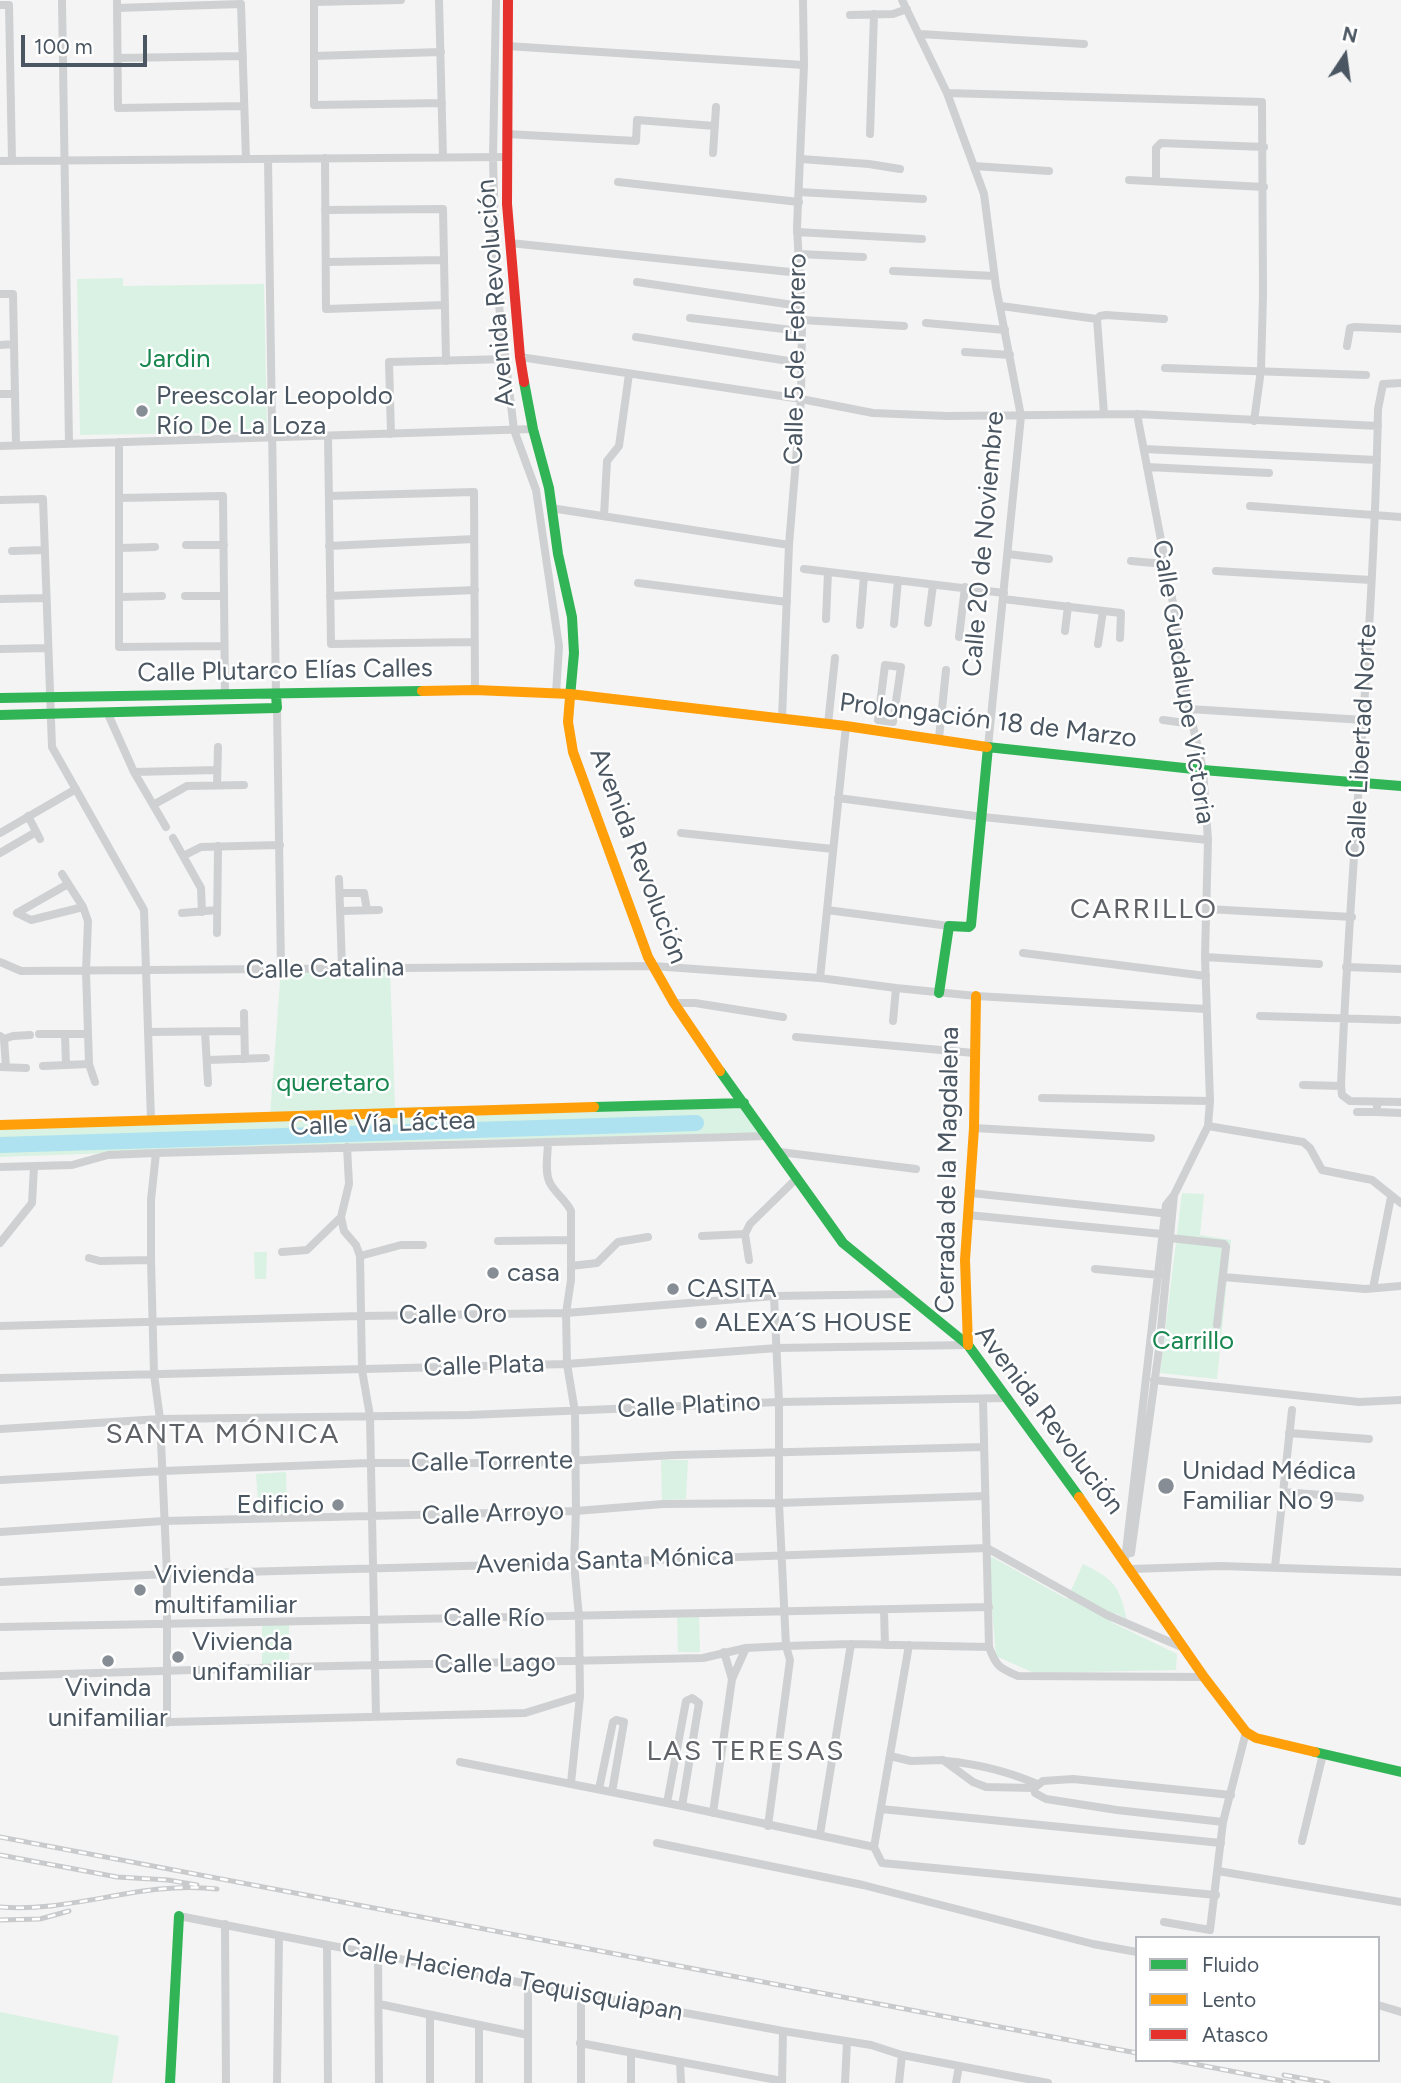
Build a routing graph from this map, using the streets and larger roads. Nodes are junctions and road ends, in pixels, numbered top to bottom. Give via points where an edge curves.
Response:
1 (62, 0) edge
2 (401, 0) edge
3 (439, 0) edge
4 (496, 0) edge
5 (508, 0) edge
6 (803, 0) edge
7 (902, 0) edge
8 (314, 1) edge
9 (117, 4) edge
10 (4, 5) edge
11 (907, 9) junction
12 (874, 14) junction
13 (850, 15) dead end
14 (920, 34) junction
15 (1084, 44) dead end
16 (507, 46) junction
17 (441, 52) junction
18 (5, 56) edge
19 (314, 56) junction
20 (243, 57) junction
21 (117, 58) junction
22 (804, 65) junction
23 (947, 93) junction
24 (442, 103) junction
25 (0, 106) edge
26 (10, 106) junction
27 (244, 106) junction
28 (716, 107) dead end
29 (715, 126) junction
30 (507, 134) junction
31 (870, 134) dead end
32 (1264, 147) junction
33 (713, 153) dead end
34 (443, 157) junction
35 (493, 157) junction
36 (507, 157) junction
37 (325, 158) junction
38 (246, 159) junction
39 (268, 159) junction
40 (801, 159) junction
41 (0, 161) edge
42 (12, 161) junction
43 (65, 161) junction
44 (974, 166) junction
45 (900, 169) dead end
46 (1049, 171) dead end
47 (1129, 180) dead end
48 (1156, 181) junction
49 (618, 182) dead end
50 (1264, 187) junction
51 (799, 192) junction
52 (923, 199) dead end
53 (799, 202) junction
54 (326, 210) junction
55 (797, 232) junction
56 (922, 239) dead end
57 (510, 243) junction
58 (799, 254) junction
59 (863, 257) dead end
60 (444, 260) junction
61 (326, 262) junction
62 (893, 271) dead end
63 (800, 273) junction
64 (994, 275) junction
65 (637, 282) dead end
66 (0, 294) edge
67 (445, 305) junction
68 (800, 306) junction
69 (1001, 306) junction
70 (690, 318) dead end
71 (1097, 319) junction
72 (1164, 319) dead end
73 (802, 320) junction
74 (926, 323) dead end
75 (904, 326) dead end
76 (1401, 329) edge
77 (1005, 330) junction
78 (801, 331) junction
79 (636, 337) dead end
80 (14, 344) junction
81 (0, 345) edge
82 (1347, 346) dead end
83 (965, 352) dead end
84 (1010, 355) junction
85 (520, 357) junction
86 (507, 359) junction
87 (446, 360) junction
88 (801, 363) junction
89 (1165, 368) dead end
90 (1261, 370) junction
91 (628, 374) junction
92 (1366, 375) dead end
93 (1401, 383) edge
94 (0, 394) edge
95 (15, 394) junction
96 (801, 399) junction
97 (1104, 414) junction
98 (1137, 414) junction
99 (1021, 416) junction
100 (1254, 421) junction
101 (1378, 426) junction
102 (533, 429) junction
103 (514, 430) junction
104 (391, 434) junction
105 (328, 436) junction
106 (272, 437) junction
107 (119, 442) junction
108 (69, 443) junction
109 (16, 445) junction
110 (0, 446) edge
111 (1144, 449) junction
112 (1377, 460) junction
113 (1147, 467) junction
114 (1269, 472) dead end
115 (328, 496) junction
116 (119, 498) junction
117 (0, 500) edge
118 (1250, 506) dead end
119 (551, 508) junction
120 (604, 516) junction
121 (1374, 516) junction
122 (1401, 517) edge
123 (474, 539) junction
124 (186, 545) dead end
125 (224, 545) junction
126 (789, 545) junction
127 (329, 546) junction
128 (155, 547) dead end
129 (119, 548) junction
130 (45, 550) junction
131 (12, 551) dead end
132 (1008, 554) junction
133 (1049, 559) dead end
134 (1130, 561) dead end
135 (1165, 564) junction
136 (804, 569) dead end
137 (1216, 571) dead end
138 (828, 572) junction
139 (864, 576) junction
140 (898, 580) junction
141 (1371, 580) junction
142 (638, 583) dead end
143 (933, 584) junction
144 (965, 587) junction
145 (475, 590) junction
146 (162, 596) dead end
147 (185, 596) dead end
148 (224, 596) junction
149 (330, 596) junction
150 (1003, 596) junction
151 (119, 597) junction
152 (46, 598) junction
153 (0, 599) edge
154 (787, 602) junction
155 (1068, 606) junction
156 (1103, 611) junction
157 (826, 619) dead end
158 (928, 623) dead end
159 (894, 624) dead end
160 (860, 625) dead end
161 (1065, 631) dead end
162 (959, 637) dead end
163 (1119, 638) dead end
164 (475, 642) junction
165 (1098, 644) dead end
166 (224, 646) junction
167 (48, 648) junction
168 (0, 649) edge
169 (835, 658) dead end
170 (946, 670) dead end
171 (475, 690) junction
172 (225, 694) junction
173 (556, 694) junction
174 (570, 694) junction
175 (276, 695) junction
176 (49, 697) junction
177 (0, 698) edge
178 (277, 708) junction
179 (1189, 709) junction
180 (50, 714) junction
181 (108, 714) junction
182 (0, 715) edge
183 (782, 719) junction
184 (1163, 720) dead end
185 (1364, 720) junction
186 (828, 724) junction
187 (1192, 724) junction
188 (846, 726) junction
189 (882, 726) junction
190 (939, 738) junction
191 (218, 747) dead end
192 (988, 747) junction
193 (1203, 769) junction
194 (217, 770) junction
195 (134, 772) junction
196 (1359, 784) junction
197 (218, 785) junction
198 (244, 785) dead end
199 (1401, 786) edge
200 (76, 789) junction
201 (838, 798) junction
202 (153, 805) junction
203 (28, 816) junction
204 (984, 817) junction
205 (166, 827) dead end
206 (0, 833) edge
207 (681, 833) dead end
208 (173, 838) dead end
209 (1208, 840) junction
210 (280, 845) junction
211 (218, 846) junction
212 (833, 849) junction
213 (0, 853) edge
214 (183, 856) junction
215 (62, 874) dead end
216 (339, 879) dead end
217 (68, 884) junction
218 (341, 893) junction
219 (83, 907) junction
220 (827, 909) junction
221 (1207, 909) junction
222 (217, 910) junction
223 (367, 910) junction
224 (379, 910) dead end
225 (341, 911) junction
226 (182, 912) dead end
227 (202, 912) junction
228 (1352, 917) junction
229 (949, 926) junction
230 (217, 933) dead end
231 (1023, 953) dead end
232 (1205, 957) junction
233 (0, 962) edge
234 (1319, 964) dead end
235 (653, 966) junction
236 (1346, 967) junction
237 (342, 968) junction
238 (281, 969) junction
239 (1401, 969) edge
240 (86, 971) junction
241 (146, 971) junction
242 (1206, 975) junction
243 (820, 978) junction
244 (896, 988) junction
245 (939, 993) junction
246 (976, 996) junction
247 (674, 1003) junction
248 (1206, 1009) junction
249 (244, 1013) dead end
250 (1260, 1016) dead end
251 (783, 1017) dead end
252 (1344, 1019) junction
253 (1398, 1020) dead end
254 (893, 1021) dead end
255 (244, 1031) junction
256 (148, 1032) junction
257 (205, 1032) junction
258 (65, 1034) junction
259 (88, 1034) junction
260 (2, 1037) edge
261 (796, 1037) dead end
262 (974, 1053) junction
263 (266, 1058) dead end
264 (245, 1059) junction
265 (208, 1060) junction
266 (89, 1064) junction
267 (66, 1065) junction
268 (43, 1066) dead end
269 (3, 1067) edge
270 (26, 1068) dead end
271 (94, 1082) dead end
272 (208, 1083) dead end
273 (1303, 1085) dead end
274 (1341, 1086) junction
275 (1042, 1098) dead end
276 (1210, 1101) junction
277 (1377, 1102) junction
278 (1401, 1102) edge
279 (744, 1103) junction
280 (1357, 1112) dead end
281 (1377, 1112) junction
282 (1401, 1113) edge
283 (151, 1120) junction
284 (0, 1125) edge
285 (1208, 1126) junction
286 (974, 1128) junction
287 (768, 1136) junction
288 (1151, 1139) dead end
289 (548, 1142) junction
290 (347, 1147) junction
291 (780, 1152) junction
292 (156, 1153) junction
293 (0, 1167) edge
294 (34, 1167) junction
295 (916, 1169) dead end
296 (796, 1179) junction
297 (971, 1194) junction
298 (1391, 1197) junction
299 (1401, 1203) edge
300 (968, 1214) junction
301 (1169, 1214) junction
302 (341, 1217) junction
303 (745, 1234) junction
304 (702, 1236) dead end
305 (1166, 1236) junction
306 (648, 1237) dead end
307 (570, 1240) junction
308 (498, 1241) dead end
309 (0, 1243) edge
310 (423, 1245) dead end
311 (282, 1252) dead end
312 (360, 1255) junction
313 (89, 1258) dead end
314 (749, 1259) dead end
315 (151, 1260) junction
316 (571, 1266) junction
317 (1095, 1269) dead end
318 (1158, 1275) junction
319 (1223, 1277) junction
320 (1401, 1286) edge
321 (1373, 1288) junction
322 (906, 1294) junction
323 (774, 1296) junction
324 (566, 1313) junction
325 (361, 1316) junction
326 (154, 1322) junction
327 (1217, 1325) dead end
328 (0, 1326) edge
329 (968, 1345) junction
330 (777, 1348) junction
331 (567, 1364) junction
332 (362, 1370) junction
333 (155, 1374) junction
334 (0, 1378) edge
335 (1154, 1380) junction
336 (983, 1398) junction
337 (1007, 1398) junction
338 (1401, 1400) edge
339 (779, 1402) junction
340 (1292, 1410) dead end
341 (575, 1412) junction
342 (370, 1416) junction
343 (160, 1419) junction
344 (0, 1429) edge
345 (1289, 1433) junction
346 (1369, 1439) dead end
347 (984, 1447) junction
348 (778, 1453) junction
349 (575, 1462) junction
350 (369, 1463) junction
351 (163, 1471) junction
352 (0, 1480) edge
353 (1283, 1492) junction
354 (985, 1496) junction
355 (1360, 1498) dead end
356 (779, 1503) junction
357 (576, 1511) junction
358 (371, 1517) junction
359 (164, 1521) junction
360 (0, 1532) edge
361 (986, 1548) junction
362 (783, 1556) junction
363 (574, 1563) junction
364 (1129, 1565) junction
365 (372, 1567) junction
366 (1275, 1567) junction
367 (1401, 1573) edge
368 (167, 1574) junction
369 (0, 1582) edge
370 (989, 1607) junction
371 (884, 1610) junction
372 (785, 1612) junction
373 (579, 1617) junction
374 (374, 1618) junction
375 (168, 1623) junction
376 (0, 1627) edge
377 (851, 1644) junction
378 (885, 1645) junction
379 (909, 1645) junction
380 (786, 1646) junction
381 (989, 1647) junction
382 (746, 1648) junction
383 (1186, 1650) junction
384 (724, 1652) junction
385 (579, 1662) junction
386 (374, 1667) junction
387 (167, 1672) junction
388 (0, 1676) edge
389 (1204, 1676) junction
390 (732, 1679) junction
391 (580, 1696) junction
392 (376, 1716) junction
393 (132, 1723) dead end
394 (167, 1723) junction
395 (1246, 1732) junction
396 (1323, 1754) junction
397 (890, 1756) junction
398 (460, 1762) dead end
399 (947, 1762) junction
400 (1401, 1772) edge
401 (571, 1783) junction
402 (1035, 1786) junction
403 (600, 1789) junction
404 (612, 1792) junction
405 (1231, 1795) junction
406 (667, 1803) junction
407 (682, 1806) junction
408 (881, 1810) junction
409 (713, 1813) junction
410 (1223, 1822) junction
411 (768, 1826) junction
412 (820, 1834) junction
413 (1302, 1841) dead end
414 (657, 1843) dead end
415 (1221, 1843) junction
416 (873, 1847) junction
417 (1219, 1871) junction
418 (1216, 1895) junction
419 (1401, 1902) edge
420 (179, 1916) joint
421 (1164, 1922) dead end
422 (225, 1924) junction
423 (279, 1936) junction
424 (327, 1945) junction
425 (1135, 1952) edge
426 (378, 1955) junction
427 (528, 1984) junction
428 (581, 1993) junction
429 (379, 2004) junction
430 (1380, 2006) edge
431 (1401, 2012) edge
432 (430, 2015) junction
433 (479, 2025) junction
434 (783, 2031) junction
435 (528, 2035) junction
436 (846, 2042) junction
437 (580, 2043) junction
438 (631, 2053) junction
439 (902, 2055) junction
440 (681, 2062) junction
441 (959, 2066) junction
442 (732, 2073) junction
443 (1016, 2080) edge
444 (782, 2082) edge
445 (170, 2083) edge
446 (226, 2083) edge
447 (277, 2083) edge
448 (328, 2083) edge
449 (379, 2083) edge
450 (430, 2083) edge
451 (479, 2083) edge
452 (528, 2083) edge
453 (581, 2083) edge
454 (631, 2083) edge
455 (681, 2083) edge
456 (732, 2083) edge
457 (845, 2083) edge
458 (899, 2083) edge
459 (956, 2083) edge
460 (1048, 2083) edge

1 - 43 street
2 - 8 street
3 - 17 street
4 - 35 street, Avenida Revolución
5 - 16 street, Avenida Revolución
6 - 22 street, Calle 5 de Febrero
7 - 11 street, Calle 20 de Noviembre
8 - 19 street
9 - 20 street via 241,4
9 - 21 street
10 - 18 street
11 - 12 street
11 - 14 street, Calle 20 de Noviembre
12 - 13 street
12 - 31 street
14 - 15 street
14 - 23 street, Calle 20 de Noviembre
16 - 22 street
16 - 30 street, Avenida Revolución
17 - 19 street
17 - 24 street
18 - 26 street
19 - 24 street via 314,105
20 - 21 street
20 - 27 street
21 - 27 street via 118,108
22 - 40 street, Calle 5 de Febrero
23 - 32 street via 1262,102
23 - 44 street, Calle 20 de Noviembre
24 - 34 street
25 - 26 street
26 - 42 street
27 - 38 street
28 - 29 street
29 - 30 street via 637,120 636,141
29 - 33 street
30 - 36 street, Avenida Revolución
32 - 48 street via 1161,143 1156,148
32 - 50 street
34 - 35 street
34 - 37 street
35 - 36 street
35 - 86 street, Avenida Revolución via 496,280
36 - 57 street, Avenida Revolución
37 - 39 street
37 - 54 street
38 - 39 street
38 - 43 street
39 - 106 street
40 - 45 street
40 - 51 street, Calle 5 de Febrero
41 - 42 street
42 - 43 street
43 - 108 street
44 - 46 street
44 - 64 street, Calle 20 de Noviembre via 984,194
47 - 48 street
48 - 50 street
49 - 53 street
50 - 90 street
51 - 52 street
51 - 53 street, Calle 5 de Febrero
53 - 55 street, Calle 5 de Febrero
54 - 60 street via 443,209
54 - 61 street
55 - 56 street
55 - 58 street, Calle 5 de Febrero
57 - 63 street
57 - 85 street, Avenida Revolución
58 - 59 street
58 - 63 street, Calle 5 de Febrero
60 - 61 street
60 - 67 street
61 - 67 street via 326,309
62 - 64 street
63 - 68 street, Calle 5 de Febrero
64 - 69 street, Calle 20 de Noviembre
65 - 68 street
66 - 80 street via 13,294
67 - 87 street
68 - 73 street, Calle 5 de Febrero
69 - 71 street
69 - 77 street, Calle 20 de Noviembre
70 - 78 street
71 - 72 street via 1106,315
71 - 97 street
73 - 75 street
73 - 78 street, Calle 5 de Febrero
74 - 77 street
76 - 82 street via 1350,328
77 - 84 street, Calle 20 de Noviembre
78 - 88 street, Calle 5 de Febrero
79 - 88 street
80 - 81 street
80 - 95 street
83 - 84 street
84 - 99 street, Calle 20 de Noviembre
85 - 91 street
85 - 102 street, Avenida Revolución
86 - 87 street
86 - 103 street, Avenida Revolución
87 - 104 street via 389,362
88 - 96 street, Calle 5 de Febrero
89 - 90 street
90 - 92 street
90 - 100 street
91 - 96 street
91 - 120 street via 619,446 607,461
93 - 101 street, Calle Libertad Norte via 1383,384
94 - 95 street
95 - 109 street
96 - 99 street via 873,413
96 - 126 street, Calle 5 de Febrero
97 - 98 street
97 - 99 street
98 - 100 street
98 - 111 street, Calle Guadalupe Victoria
99 - 132 street, Calle 20 de Noviembre
100 - 101 street
101 - 112 street, Calle Libertad Norte
102 - 103 street
102 - 119 street, Avenida Revolución
103 - 104 street
103 - 173 street, Avenida Revolución via 536,490 559,646
104 - 105 street
105 - 106 street
105 - 115 street
106 - 107 street
106 - 175 street
107 - 108 street
107 - 116 street
108 - 109 street
109 - 110 street
111 - 112 street
111 - 113 street, Calle Guadalupe Victoria
112 - 121 street, Calle Libertad Norte
113 - 114 street
113 - 135 street, Calle Guadalupe Victoria
115 - 123 street via 474,492
115 - 127 street
116 - 125 street via 223,496
116 - 129 street
117 - 130 street via 43,499
118 - 121 street
119 - 120 street
119 - 174 street, Avenida Revolución via 572,617
120 - 126 street
121 - 122 street
121 - 141 street, Calle Libertad Norte
123 - 127 street
123 - 145 street
124 - 125 street
125 - 148 street
126 - 154 street, Calle 5 de Febrero
127 - 149 street
128 - 129 street
129 - 151 street
130 - 131 street
130 - 152 street
132 - 133 street
132 - 150 street, Calle 20 de Noviembre
134 - 135 street
135 - 179 street, Calle Guadalupe Victoria
136 - 138 street
137 - 141 street
138 - 139 street
138 - 157 street
139 - 140 street
139 - 160 street
140 - 143 street
140 - 159 street
141 - 185 street, Calle Libertad Norte
142 - 154 street
143 - 144 street
143 - 158 street
144 - 150 street
144 - 162 street
145 - 149 street
145 - 164 street
146 - 151 street
147 - 148 street
148 - 166 street
149 - 164 street via 331,644
150 - 155 street
150 - 192 street, Calle 20 de Noviembre
151 - 166 street via 119,647
152 - 153 street
152 - 167 street
154 - 183 street, Calle 5 de Febrero
155 - 156 street
155 - 161 street
156 - 163 street via 1121,613
156 - 165 street
164 - 171 street
166 - 172 street
167 - 168 street
167 - 176 street
169 - 186 street
170 - 190 street
171 - 173 street, Calle Plutarco Elías Calles
171 - 175 street, Calle Plutarco Elías Calles
172 - 175 street, Calle Plutarco Elías Calles
172 - 176 street, Calle Plutarco Elías Calles
173 - 174 street, Calle Plutarco Elías Calles
174 - 183 street, Prolongación 18 de Marzo
174 - 235 street, Avenida Revolución via 573,752
175 - 178 street
176 - 177 street, Calle Plutarco Elías Calles
176 - 180 street
178 - 181 street, Calle Plutarco Elías Calles
178 - 210 street
179 - 185 street
179 - 187 street, Calle Guadalupe Victoria
180 - 181 street, Calle Plutarco Elías Calles
180 - 182 street, Calle Plutarco Elías Calles
180 - 200 street via 52,747
181 - 195 street
183 - 186 street, Prolongación 18 de Marzo
184 - 187 street
185 - 196 street, Calle Libertad Norte
186 - 188 street, Prolongación 18 de Marzo
187 - 193 street, Calle Guadalupe Victoria
188 - 189 street, Prolongación 18 de Marzo
188 - 201 street
189 - 189 street via 893,722 901,667 886,665 878,720
189 - 190 street, Prolongación 18 de Marzo
190 - 192 street, Prolongación 18 de Marzo
191 - 194 street
192 - 193 street, Prolongación 18 de Marzo
192 - 204 street, Calle 20 de Noviembre
193 - 196 street, Prolongación 18 de Marzo
193 - 209 street, Calle Guadalupe Victoria
194 - 195 street
194 - 197 street
195 - 202 street
196 - 199 street, Prolongación 18 de Marzo
196 - 228 street, Calle Libertad Norte
197 - 198 street
197 - 202 street via 187,786
200 - 203 street
200 - 241 street via 144,910
201 - 204 street
201 - 212 street
202 - 205 street
203 - 206 street
203 - 213 street via 38,835
204 - 209 street
204 - 229 street, Calle 20 de Noviembre via 971,925
207 - 212 street
208 - 214 street
209 - 221 street, Calle Guadalupe Victoria
210 - 211 street
210 - 238 street
211 - 214 street via 201,847
211 - 222 street
212 - 220 street
214 - 227 street via 201,888
215 - 217 street
216 - 218 street
217 - 219 street
217 - 219 street via 17,913 31,920
218 - 223 street via 364,893
218 - 225 street
219 - 240 street via 88,921
220 - 229 street
220 - 243 street
221 - 228 street
221 - 232 street, Calle Guadalupe Victoria
222 - 227 street
222 - 230 street
223 - 224 street
223 - 225 street
225 - 237 street
226 - 227 street
228 - 236 street, Calle Libertad Norte
229 - 245 street
231 - 242 street
232 - 234 street
232 - 242 street, Calle Guadalupe Victoria
233 - 240 street, Calle Catalina via 21,971
235 - 237 street, Calle Catalina
235 - 243 street, Calle Catalina
235 - 247 street, Avenida Revolución
236 - 239 street
236 - 252 street, Calle Libertad Norte
237 - 238 street, Calle Catalina
238 - 241 street, Calle Catalina
240 - 241 street, Calle Catalina
240 - 259 street
241 - 256 street
242 - 248 street, Calle Guadalupe Victoria
243 - 244 street, Calle Catalina
244 - 245 street, Calle Catalina
244 - 254 street
245 - 246 street, Calle Catalina
246 - 248 street, Calle Catalina
246 - 262 street, Cerrada de la Magdalena
247 - 251 street
247 - 279 street, Avenida Revolución
248 - 276 street, Calle Guadalupe Victoria
249 - 255 street
250 - 252 street
252 - 253 street
252 - 274 street, Calle Libertad Norte
255 - 257 street
255 - 264 street
256 - 257 street
256 - 283 street
257 - 265 street
258 - 259 street
258 - 260 street
258 - 267 street
259 - 266 street
260 - 269 street
261 - 262 street
262 - 286 street, Cerrada de la Magdalena
263 - 264 street
264 - 265 street
265 - 272 street
266 - 267 street
266 - 271 street
267 - 268 street
269 - 270 street
273 - 274 street
274 - 277 street, Calle Libertad Norte via 1344,1098 1350,1101
275 - 276 street
276 - 285 street, Calle Guadalupe Victoria
277 - 278 street
277 - 281 street
279 - 283 street, Calle Vía Láctea
279 - 287 street, Avenida Revolución
280 - 281 street
281 - 282 street
283 - 284 street, Calle Vía Láctea
285 - 298 street via 1303,1142 1322,1170 1372,1180
285 - 301 street, Calle Guadalupe Victoria
286 - 288 street
286 - 297 street, Cerrada de la Magdalena
287 - 289 street, Calle Vía Láctea
287 - 291 street, Avenida Revolución
289 - 290 street, Calle Vía Láctea
289 - 307 street via 548,1177 571,1211
290 - 292 street, Calle Vía Láctea
290 - 302 street via 349,1184
291 - 295 street
291 - 296 street, Avenida Revolución
292 - 294 street, Calle Vía Láctea
292 - 315 street
293 - 294 street, Calle Vía Láctea
294 - 309 street via 32,1203
296 - 303 street
296 - 322 street, Avenida Revolución via 843,1243
297 - 300 street, Cerrada de la Magdalena
297 - 301 street
298 - 299 street
298 - 321 street
300 - 305 street
300 - 329 street, Cerrada de la Magdalena
301 - 305 street, Calle Guadalupe Victoria
302 - 311 street via 307,1250
302 - 312 street via 344,1231
303 - 304 street
303 - 314 street
305 - 318 street, Calle Guadalupe Victoria
305 - 319 street via 1226,1245
305 - 335 street, Calle Guadalupe Victoria
306 - 316 street via 618,1242 597,1263
307 - 308 street
307 - 316 street
310 - 312 street
312 - 325 street
313 - 315 street
315 - 326 street
316 - 324 street
317 - 318 street
318 - 364 street, Calle Guadalupe Victoria
319 - 321 street
319 - 327 street
320 - 321 street
322 - 323 street, Calle Oro
322 - 329 street, Avenida Revolución
323 - 324 street, Calle Oro
323 - 330 street
324 - 325 street, Calle Oro
324 - 331 street
325 - 326 street, Calle Oro
325 - 332 street
326 - 328 street, Calle Oro
326 - 333 street
329 - 330 street, Calle Plata
329 - 337 street, Avenida Revolución
330 - 331 street, Calle Plata
330 - 339 street
331 - 332 street, Calle Plata
331 - 341 street
332 - 333 street, Calle Plata
332 - 342 street
333 - 334 street, Calle Plata
333 - 343 street
335 - 338 street via 1359,1402
335 - 364 street, Calle Guadalupe Victoria
336 - 337 street, Calle Platino
336 - 339 street, Calle Platino
336 - 347 street
337 - 364 street, Avenida Revolución
339 - 341 street, Calle Platino
339 - 348 street
340 - 345 street
341 - 342 street, Calle Platino
341 - 349 street
342 - 343 street, Calle Platino
342 - 350 street
343 - 344 street, Calle Platino
343 - 351 street
345 - 346 street
345 - 353 street
347 - 348 street, Calle Torrente
347 - 354 street
348 - 349 street, Calle Torrente
348 - 356 street
349 - 350 street, Calle Torrente
349 - 357 street
350 - 351 street, Calle Torrente
350 - 358 street
351 - 352 street, Calle Torrente
351 - 359 street
353 - 355 street
353 - 366 street
354 - 356 street, Calle Arroyo
354 - 361 street
356 - 357 street, Calle Arroyo via 663,1504
356 - 362 street
357 - 358 street, Calle Arroyo
357 - 363 street
358 - 359 street, Calle Arroyo
358 - 365 street
359 - 360 street, Calle Arroyo
359 - 368 street
361 - 362 street, Avenida Santa Mónica
361 - 370 street
361 - 383 street via 1107,1615
362 - 363 street, Avenida Santa Mónica
362 - 372 street
363 - 365 street, Avenida Santa Mónica
363 - 373 street
364 - 366 street
364 - 383 street, Avenida Revolución
365 - 368 street, Avenida Santa Mónica
365 - 374 street
366 - 367 street
368 - 369 street, Avenida Santa Mónica
368 - 375 street
370 - 371 street, Calle Río
370 - 381 street
371 - 372 street, Calle Río
371 - 378 street
372 - 373 street, Calle Río
372 - 380 street
373 - 374 street, Calle Río
373 - 385 street
374 - 375 street, Calle Río
374 - 386 street
375 - 376 street, Calle Río
375 - 387 street
377 - 378 street, Calle Lago
377 - 380 street, Calle Lago
377 - 412 street
378 - 379 street, Calle Lago
379 - 381 street, Calle Lago
379 - 397 street
380 - 382 street, Calle Lago
380 - 411 street via 790,1660
381 - 389 street via 995,1664 1018,1676
382 - 384 street, Calle Lago
382 - 390 street
383 - 389 street, Avenida Revolución
384 - 385 street, Calle Lago via 703,1658
384 - 390 street
385 - 386 street, Calle Lago
385 - 391 street
386 - 387 street, Calle Lago
386 - 392 street
387 - 388 street, Calle Lago
387 - 394 street
389 - 395 street, Avenida Revolución
390 - 409 street
391 - 392 street via 525,1713
391 - 401 street
392 - 394 street
393 - 394 street
395 - 396 street
395 - 405 street
396 - 400 street
396 - 413 street
397 - 399 street
397 - 408 street
398 - 401 street
399 - 402 street via 988,1767
399 - 402 street via 986,1787
401 - 403 street
402 - 405 street via 1073,1779
402 - 410 street via 1035,1793 1046,1799
403 - 404 street
403 - 404 street via 612,1723 625,1722
404 - 406 street
405 - 410 street
406 - 407 street
406 - 407 street via 686,1701 692,1698 699,1703
407 - 409 street
408 - 415 street
408 - 416 street
409 - 411 street
410 - 415 street
411 - 412 street
412 - 416 street
414 - 425 street via 863,1885
415 - 417 street
416 - 418 street via 882,1863
417 - 418 street
417 - 419 street
418 - 421 street via 1210,1930
420 - 422 street, Calle Hacienda Tequisquiapan
420 - 445 street
422 - 423 street, Calle Hacienda Tequisquiapan
422 - 446 street
423 - 424 street, Calle Hacienda Tequisquiapan
423 - 447 street
424 - 426 street, Calle Hacienda Tequisquiapan
424 - 448 street
426 - 427 street, Calle Hacienda Tequisquiapan
426 - 429 street
427 - 428 street, Calle Hacienda Tequisquiapan
427 - 435 street
428 - 434 street, Calle Hacienda Tequisquiapan
428 - 437 street
429 - 432 street
429 - 449 street
430 - 431 street
432 - 433 street
432 - 450 street
433 - 435 street
433 - 451 street
434 - 436 street, Calle Hacienda Tequisquiapan
434 - 444 street
435 - 452 street
436 - 439 street, Calle Hacienda Tequisquiapan
436 - 457 street
437 - 438 street
437 - 453 street
438 - 440 street
438 - 454 street
439 - 441 street, Calle Hacienda Tequisquiapan
439 - 458 street
440 - 442 street
440 - 455 street
441 - 443 street, Calle Hacienda Tequisquiapan
441 - 459 street
442 - 444 street
442 - 456 street
443 - 460 street, Calle Hacienda Tequisquiapan

